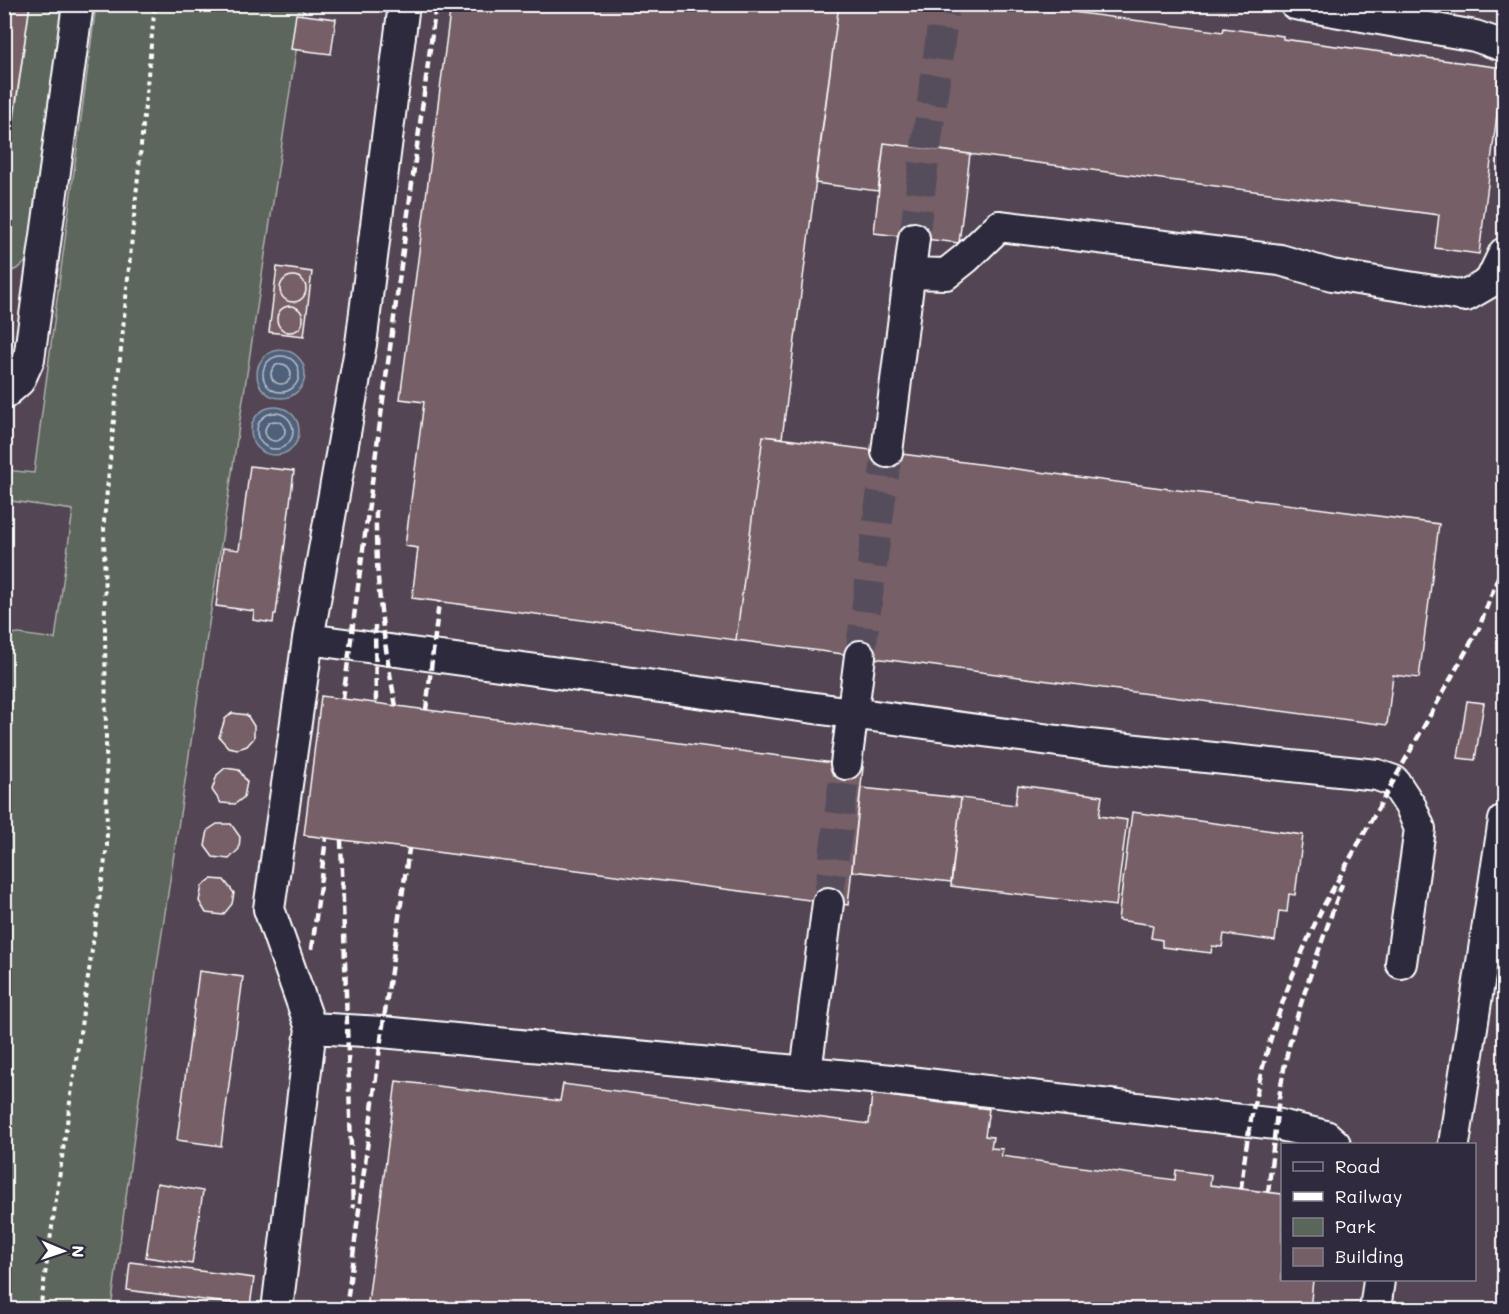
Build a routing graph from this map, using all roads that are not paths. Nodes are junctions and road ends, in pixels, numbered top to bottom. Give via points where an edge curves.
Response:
1 (78, 4) edge
2 (404, 4) edge
3 (1295, 4) edge
4 (1504, 46) edge
5 (914, 238) tunnel mouth
6 (1504, 253) edge
7 (910, 273) junction
8 (4, 394) edge
9 (887, 452) tunnel mouth
10 (308, 639) junction
11 (860, 656) tunnel mouth
12 (853, 713) junction
13 (846, 764) tunnel mouth
14 (1504, 820) edge
15 (828, 903) tunnel mouth
16 (1401, 963) dead end
17 (311, 1028) junction
18 (806, 1072) junction
19 (1334, 1143) edge
20 (1454, 1143) edge
21 (1379, 1281) edge
22 (277, 1310) edge
23 (1375, 1310) edge

1 - 8 lane via 29,359 19,381
2 - 10 lane via 361,344
3 - 4 lane via 1475,36
5 - 7 lane
6 - 7 lane via 1490,282 1466,296 1332,275 1280,260 999,226 946,274
7 - 9 lane
10 - 12 lane
10 - 17 lane via 269,909
11 - 12 lane
12 - 13 lane
12 - 16 lane via 1080,744 1377,775 1394,781 1412,807 1420,829
14 - 20 lane
15 - 18 lane
17 - 18 lane
17 - 22 lane
18 - 19 lane via 1276,1124 1326,1136
21 - 23 lane

